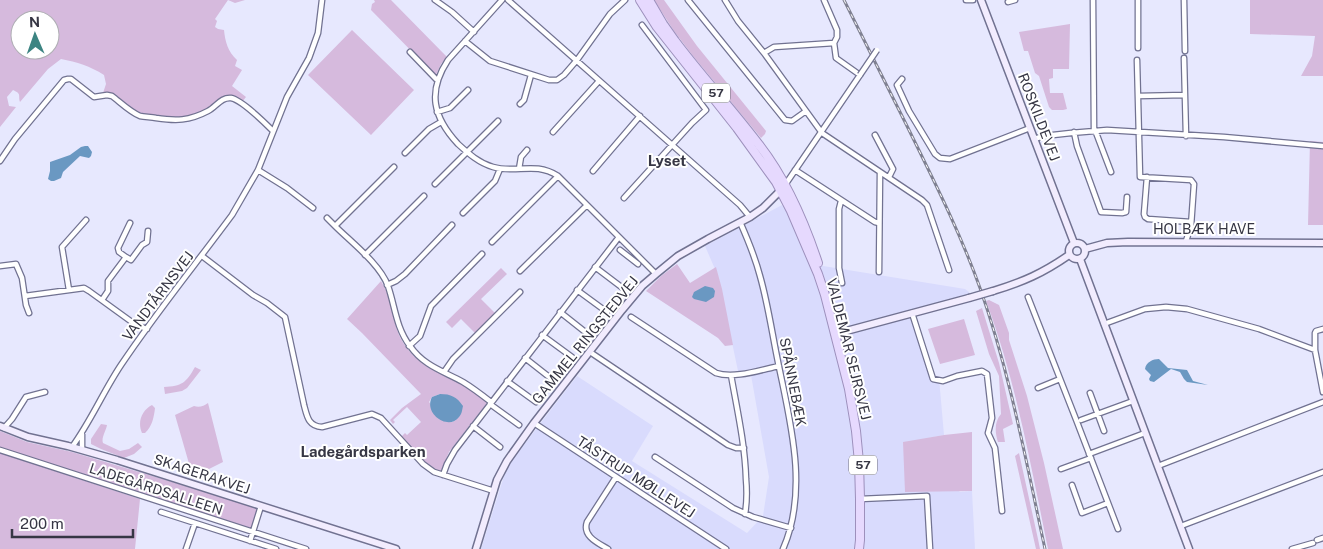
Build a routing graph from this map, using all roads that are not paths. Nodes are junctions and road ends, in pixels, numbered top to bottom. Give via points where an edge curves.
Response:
1 (322, 0) edge
2 (435, 0) edge
3 (502, 0) edge
4 (508, 0) edge
5 (625, 0) edge
6 (640, 0) edge
7 (649, 0) edge
8 (688, 0) edge
9 (732, 0) edge
10 (824, 0) edge
11 (966, 0) edge
12 (973, 0) edge
13 (981, 0) edge
14 (1015, 0) edge
15 (1093, 0) edge
16 (1138, 0) edge
17 (1184, 0) edge
18 (726, 1) edge
19 (1008, 2) dead end
20 (642, 25) dead end
21 (474, 32) junction
22 (466, 42) junction
23 (834, 43) junction
24 (1138, 48) dead end
25 (877, 50) dead end
26 (1185, 51) dead end
27 (410, 52) dead end
28 (764, 53) junction
29 (1184, 58) dead end
30 (577, 60) junction
31 (1137, 60) dead end
32 (531, 75) junction
33 (860, 75) junction
34 (902, 78) dead end
35 (438, 80) junction
36 (599, 80) junction
37 (468, 90) dead end
38 (1185, 95) junction
39 (1138, 96) junction
40 (520, 104) dead end
41 (806, 111) junction
42 (437, 112) junction
43 (640, 116) junction
44 (498, 121) dead end
45 (441, 122) junction
46 (274, 128) junction
47 (1030, 128) junction
48 (1095, 130) junction
49 (553, 132) dead end
50 (822, 132) junction
51 (1074, 132) junction
52 (1139, 133) junction
53 (875, 135) dead end
54 (1186, 136) junction
55 (1034, 139) junction
56 (672, 145) junction
57 (1323, 146) edge
58 (527, 150) dead end
59 (467, 152) junction
60 (404, 153) dead end
61 (0, 161) edge
62 (394, 166) dead end
63 (520, 168) junction
64 (500, 169) junction
65 (795, 170) junction
66 (593, 171) dead end
67 (257, 172) junction
68 (880, 172) junction
69 (1111, 172) dead end
70 (558, 176) junction
71 (889, 177) junction
72 (1147, 177) junction
73 (435, 184) dead end
74 (783, 188) junction
75 (424, 196) dead end
76 (1127, 197) dead end
77 (624, 198) dead end
78 (841, 201) junction
79 (587, 205) junction
80 (313, 208) dead end
81 (463, 213) dead end
82 (750, 217) junction
83 (327, 218) dead end
84 (86, 220) dead end
85 (740, 222) junction
86 (1191, 222) junction
87 (130, 223) dead end
88 (879, 223) junction
89 (452, 225) dead end
90 (335, 226) junction
91 (148, 231) dead end
92 (619, 237) junction
93 (1186, 241) junction
94 (492, 242) dead end
95 (1074, 243) junction
96 (1323, 243) edge
97 (1085, 249) junction
98 (620, 250) dead end
99 (482, 254) dead end
100 (365, 255) junction
101 (637, 255) junction
102 (1069, 255) junction
103 (202, 256) junction
104 (126, 257) junction
105 (1080, 259) junction
106 (633, 260) junction
107 (638, 264) dead end
108 (0, 266) edge
109 (594, 267) junction
110 (949, 270) dead end
111 (520, 271) dead end
112 (879, 272) dead end
113 (656, 274) junction
114 (842, 283) dead end
115 (387, 285) junction
116 (624, 289) dead end
117 (69, 290) junction
118 (577, 290) junction
119 (520, 292) dead end
120 (25, 296) junction
121 (1028, 298) dead end
122 (102, 300) junction
123 (560, 312) junction
124 (607, 312) dead end
125 (912, 313) junction
126 (29, 314) dead end
127 (631, 318) dead end
128 (1104, 324) junction
129 (1323, 329) edge
130 (145, 331) junction
131 (589, 334) dead end
132 (837, 334) junction
133 (542, 335) junction
134 (410, 346) junction
135 (1314, 350) junction
136 (590, 352) junction
137 (525, 358) junction
138 (572, 358) dead end
139 (779, 366) junction
140 (444, 372) junction
141 (731, 375) junction
142 (1060, 379) junction
143 (554, 380) dead end
144 (507, 381) junction
145 (1038, 388) dead end
146 (45, 392) dead end
147 (1323, 392) edge
148 (1090, 393) dead end
149 (1133, 401) junction
150 (536, 402) dead end
151 (1323, 402) edge
152 (491, 403) junction
153 (1098, 414) junction
154 (1079, 421) junction
155 (534, 423) junction
156 (520, 425) dead end
157 (473, 426) junction
158 (5, 428) edge
159 (1104, 430) dead end
160 (82, 433) junction
161 (1145, 433) junction
162 (72, 447) junction
163 (500, 447) dead end
164 (744, 448) junction
165 (82, 449) junction
166 (0, 450) edge
167 (1090, 456) junction
168 (655, 457) dead end
169 (1158, 466) junction
170 (1061, 469) dead end
171 (1323, 472) edge
172 (443, 476) junction
173 (616, 478) junction
174 (1072, 485) dead end
175 (494, 491) junction
176 (863, 499) junction
177 (1108, 503) junction
178 (262, 506) junction
179 (1002, 511) dead end
180 (161, 512) dead end
181 (745, 514) junction
182 (195, 523) junction
183 (1181, 526) junction
184 (791, 528) junction
185 (1118, 529) dead end
186 (253, 532) junction
187 (1323, 538) edge
188 (250, 541) junction
189 (186, 549) edge
190 (276, 549) edge
191 (306, 549) edge
192 (396, 549) edge
193 (476, 549) edge
194 (608, 549) edge
195 (726, 549) edge
196 (783, 549) edge
197 (860, 549) edge
198 (930, 549) edge
199 (1189, 549) edge
200 (1292, 549) edge

1 - 46 street, VANDTÅRNSVEJ via 318,33 309,58 292,86
2 - 21 street
3 - 21 street
4 - 30 street
5 - 30 street via 610,14
6 - 74 main road, VALDEMAR SEJRSVEJ / 57
7 - 74 main road, VALDEMAR SEJRSVEJ / 57 via 690,60 760,146
8 - 41 street via 785,120 792,120
9 - 18 street
10 - 23 street via 837,30
11 - 12 street
13 - 47 street, ROSKILDEVEJ
14 - 19 street
15 - 48 street
16 - 24 street
17 - 26 street
18 - 28 street
20 - 56 street via 706,110
21 - 22 street
22 - 32 street via 490,61
22 - 35 street via 448,60
23 - 28 street via 774,47
23 - 33 street via 836,58
25 - 33 street, GAMMEL RINGSTEDVEJ, bridge
27 - 35 street
28 - 41 street
29 - 38 street
30 - 32 street via 558,80
30 - 36 street
31 - 39 street
32 - 40 street
33 - 50 street, GAMMEL RINGSTEDVEJ
34 - 47 street via 897,84 909,110 940,158 950,159
35 - 42 street
36 - 43 street
36 - 49 street
37 - 42 street via 450,108
38 - 39 street
38 - 54 street
39 - 52 street
41 - 50 street
42 - 45 street
43 - 56 street
43 - 66 street
44 - 59 street
45 - 59 street
45 - 60 street
46 - 61 street via 232,98 224,99 208,112 174,121 140,116 112,96 94,97 66,79
46 - 67 street, VANDTÅRNSVEJ
47 - 55 street, ROSKILDEVEJ
48 - 51 street
48 - 52 street
48 - 69 street
50 - 65 street, GAMMEL RINGSTEDVEJ
50 - 68 street
51 - 55 street
51 - 76 street via 1076,146 1101,212 1126,212
52 - 54 street
52 - 72 street via 1140,177
53 - 71 street via 893,169
54 - 57 street
55 - 95 street, ROSKILDEVEJ
56 - 77 street
56 - 82 street
58 - 63 street via 521,158
59 - 64 street via 482,163
59 - 73 street
62 - 90 street
63 - 64 street
63 - 70 street via 538,168
64 - 81 street via 495,181
65 - 74 street, GAMMEL RINGSTEDVEJ
65 - 78 street
67 - 80 street via 287,188
67 - 103 street, VANDTÅRNSVEJ via 232,215
68 - 71 street
68 - 88 street
70 - 79 street
70 - 94 street
71 - 110 street via 927,205
72 - 86 street via 1145,217
72 - 86 street via 1192,180
74 - 82 street, GAMMEL RINGSTEDVEJ
74 - 132 main road, VALDEMAR SEJRSVEJ / 57 via 818,274
75 - 100 street
78 - 88 street
78 - 114 street via 839,268
79 - 92 street
79 - 111 street
82 - 85 street, GAMMEL RINGSTEDVEJ
83 - 90 street
84 - 117 street via 62,246
85 - 113 street, GAMMEL RINGSTEDVEJ via 708,238
85 - 139 street, SPÅNNEBÆK via 760,276
86 - 93 street
87 - 104 street via 118,248
88 - 112 street
89 - 115 street via 405,274
90 - 100 street
91 - 104 street via 147,242 131,260
92 - 101 street
92 - 109 street
93 - 96 street, HOLBÆK HAVE
93 - 97 street, HOLBÆK HAVE via 1118,242
95 - 97 street
95 - 102 street via 1069,247
97 - 105 street
98 - 106 street
99 - 134 street via 431,306 420,336
100 - 115 street
101 - 106 street
101 - 113 street
102 - 105 street via 1072,259
102 - 125 street, bridge via 1031,278
103 - 130 street, VANDTÅRNSVEJ
103 - 172 street via 285,317 310,423 322,427 375,414 426,467
104 - 122 street via 108,281 108,291
105 - 128 street
106 - 107 street
108 - 120 street via 16,264
109 - 116 street
109 - 118 street
113 - 136 street, GAMMEL RINGSTEDVEJ via 642,286
115 - 134 street via 398,326
117 - 120 street
117 - 122 street via 84,288
118 - 123 street
118 - 124 street
119 - 140 street
120 - 126 street
121 - 142 street
122 - 130 street
123 - 131 street
123 - 133 street
125 - 132 street
125 - 179 street via 933,379 943,381 982,371 987,374 992,418 989,434 995,448
127 - 141 street via 713,372
128 - 135 street via 1148,308 1191,309
128 - 149 street
129 - 135 street via 1314,333
130 - 160 street, VANDTÅRNSVEJ via 106,389
132 - 176 main road, VALDEMAR SEJRSVEJ / 57 via 856,431
133 - 137 street
133 - 138 street
134 - 140 street via 424,361
135 - 147 street
136 - 155 street, GAMMEL RINGSTEDVEJ
136 - 164 street via 726,444
137 - 143 street
137 - 144 street
139 - 141 street
139 - 184 street, SPÅNNEBÆK via 795,460
140 - 152 street via 475,389
141 - 164 street
142 - 145 street
142 - 154 street
144 - 150 street
144 - 152 street
146 - 158 street via 26,397
148 - 153 street
149 - 153 street
149 - 161 street
151 - 169 street
152 - 156 street
152 - 157 street
153 - 154 street
153 - 159 street
154 - 167 street
155 - 173 street, TÅSTRUP MØLLEVEJ
155 - 175 street, GAMMEL RINGSTEDVEJ via 498,476
157 - 163 street
157 - 172 street via 451,457
158 - 162 street, SKAGERAKVEJ
160 - 162 street, VANDTÅRNSVEJ
160 - 165 street, VANDTÅRNSVEJ
161 - 167 street
161 - 169 street
162 - 165 street, SKAGERAKVEJ
164 - 181 street
165 - 178 street, SKAGERAKVEJ
166 - 186 street, LADEGÅRDSALLEEN
167 - 170 street
167 - 177 street
168 - 181 street
169 - 183 street
171 - 183 street
172 - 175 street
173 - 194 street via 585,527 588,535
173 - 195 street, TÅSTRUP MØLLEVEJ
174 - 177 street via 1082,512
175 - 193 street, GAMMEL RINGSTEDVEJ
176 - 197 main road, VALDEMAR SEJRSVEJ / 57
176 - 198 street via 927,496
177 - 185 street
178 - 186 street
178 - 192 street, SKAGERAKVEJ
180 - 182 street
181 - 184 street
182 - 188 street
182 - 189 street
183 - 199 street
184 - 196 street, SPÅNNEBÆK
186 - 188 street
186 - 191 street, LADEGÅRDSALLEEN
187 - 200 street
188 - 190 street

